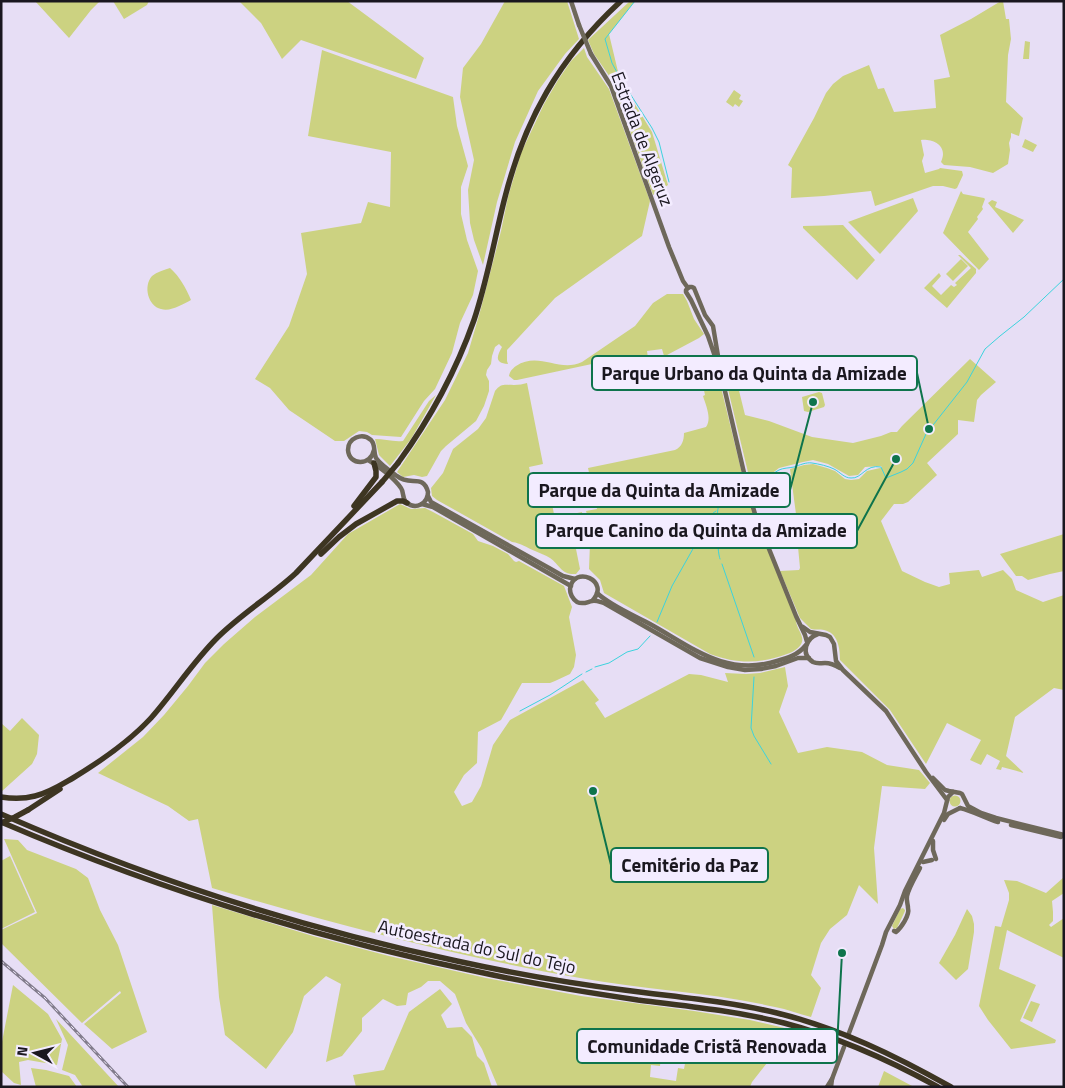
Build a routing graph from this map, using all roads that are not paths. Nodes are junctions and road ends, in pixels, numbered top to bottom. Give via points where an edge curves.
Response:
1 (571, 1) edge
2 (621, 1) edge
3 (688, 288) junction
4 (695, 290) junction
5 (689, 295) junction
6 (712, 326) junction
7 (705, 329) junction
8 (721, 374) junction
9 (374, 450) junction
10 (371, 462) junction
11 (411, 481) junction
12 (403, 491) junction
13 (428, 496) junction
14 (407, 503) junction
15 (422, 504) junction
16 (323, 549) junction
17 (575, 579) junction
18 (571, 586) junction
19 (597, 593) junction
20 (592, 601) junction
21 (800, 624) junction
22 (818, 634) junction
23 (806, 644) junction
24 (835, 652) junction
25 (809, 658) junction
26 (826, 662) junction
27 (843, 670) junction
28 (918, 760) junction
29 (80, 775) junction
30 (953, 792) junction
31 (1, 797) edge
32 (964, 798) junction
33 (947, 800) junction
34 (959, 808) junction
35 (1, 814) edge
36 (1, 823) edge
37 (1064, 836) edge
38 (934, 840) junction
39 (923, 862) junction
40 (900, 905) junction
41 (908, 906) junction
42 (890, 925) junction
43 (893, 931) junction
44 (883, 942) junction
45 (850, 1033) dead end
46 (844, 1047) dead end
47 (829, 1087) edge
48 (938, 1087) edge
49 (951, 1087) edge

1 - 3 main road, Estrada de Algeruz, bridge via 591,54 611,86 669,247
2 - 16 highway, bridge via 577,46 535,112 504,199 482,295 466,342 426,423 398,463
3 - 4 main road
3 - 5 main road, Estrada de Algeruz via 686,292
4 - 5 main road
4 - 6 main road, Estrada de Algeruz
5 - 7 main road, Estrada de Algeruz
6 - 7 main road via 707,324
6 - 8 main road, Estrada de Algeruz
7 - 8 main road, Estrada de Algeruz
8 - 21 main road, Estrada de Algeruz via 756,517
9 - 10 main road
9 - 10 main road via 373,442 359,436 350,443 348,450 359,462
9 - 11 main road via 378,460 397,477
10 - 12 main road
10 - 16 highway via 376,474 374,480
11 - 12 main road
11 - 13 main road via 424,484
12 - 14 main road
13 - 15 main road
13 - 17 main road via 431,502 563,576
14 - 15 main road
14 - 16 highway via 397,501 365,518
15 - 18 main road via 433,507
16 - 29 highway via 293,582 223,636 147,727 128,744
17 - 18 main road
17 - 19 main road via 591,578
18 - 20 main road via 574,600 584,604
19 - 20 main road
19 - 23 main road via 701,654 728,664 770,664 792,656
20 - 25 main road via 604,603 700,658 728,667 761,670 798,658
21 - 22 main road
21 - 23 main road, Estrada de Algeruz
22 - 23 main road
22 - 24 main road via 830,637
23 - 25 main road, Estrada de Algeruz
24 - 26 main road
24 - 27 main road via 836,661
25 - 26 main road via 816,663
26 - 27 main road
27 - 28 main road via 886,711
28 - 30 main road via 942,788
28 - 33 main road
29 - 31 highway via 46,793 17,799
29 - 36 highway, bridge via 28,810
30 - 32 main road
30 - 33 main road
32 - 34 main road
32 - 37 main road via 970,808 981,813
33 - 34 main road via 952,808
33 - 40 main road via 944,813
34 - 37 main road via 992,820
34 - 38 main road via 948,814
35 - 49 highway, Autoestrada do Sul do Tejo via 158,876 235,902 377,942 455,961 584,985 777,1013 828,1028 880,1049
36 - 48 highway, Autoestrada do Sul do Tejo via 136,876 303,930 505,978 783,1023 871,1054
38 - 39 main road
38 - 39 main road via 934,860
39 - 41 main road via 907,895
40 - 41 main road
40 - 42 main road
41 - 43 main road via 900,929
42 - 43 main road
42 - 44 main road
43 - 44 main road
44 - 45 main road
46 - 47 main road

